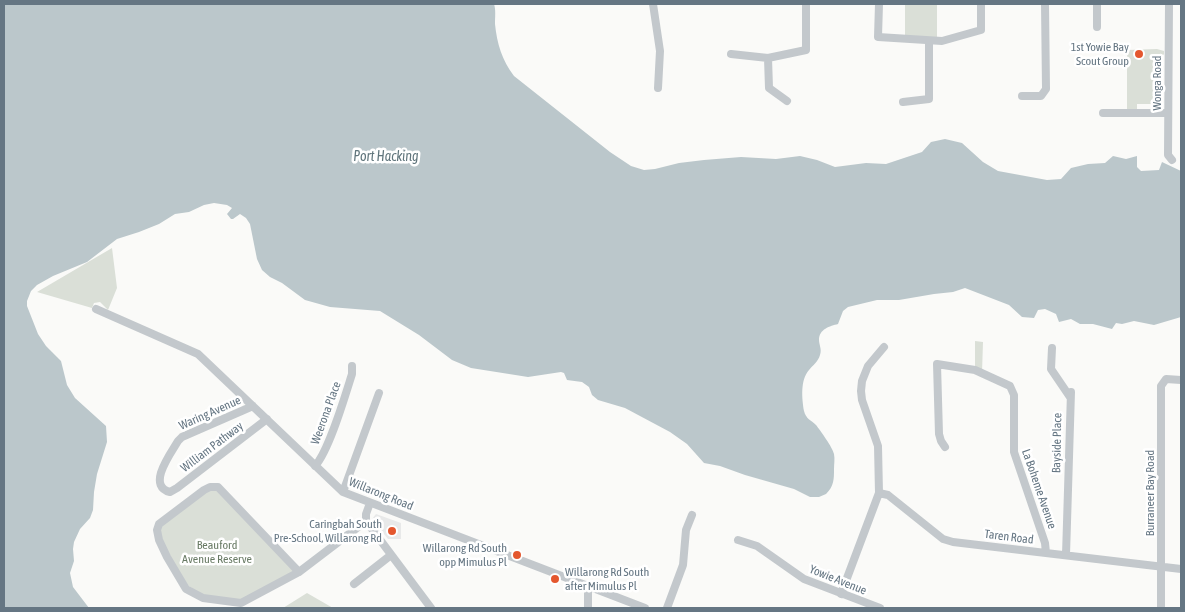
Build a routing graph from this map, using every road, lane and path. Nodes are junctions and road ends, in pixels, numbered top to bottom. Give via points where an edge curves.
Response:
1 (653, 4) edge
2 (806, 4) edge
3 (879, 4) edge
4 (981, 4) edge
5 (1045, 4) edge
6 (1097, 4) edge
7 (1169, 4) edge
8 (1097, 27) dead end
9 (928, 41) junction
10 (731, 54) dead end
11 (768, 58) junction
12 (658, 88) dead end
13 (1022, 96) dead end
14 (787, 101) dead end
15 (903, 102) dead end
16 (1103, 113) dead end
17 (1168, 113) junction
18 (1172, 160) dead end
19 (96, 309) dead end
20 (884, 347) dead end
21 (1052, 348) dead end
22 (352, 366) dead end
23 (1181, 380) edge
24 (379, 393) dead end
25 (253, 406) junction
26 (267, 419) junction
27 (945, 447) dead end
28 (315, 466) junction
29 (170, 492) joint
30 (343, 492) junction
31 (879, 493) junction
32 (370, 504) junction
33 (692, 515) dead end
34 (366, 521) junction
35 (738, 540) dead end
36 (1046, 553) junction
37 (391, 555) junction
38 (1066, 555) junction
39 (1161, 567) junction
40 (1181, 569) edge
41 (299, 572) junction
42 (354, 584) dead end
43 (588, 586) junction
44 (841, 594) junction
45 (431, 608) edge
46 (588, 608) edge
47 (643, 608) edge
48 (666, 608) edge
49 (880, 608) edge
50 (1161, 608) edge

1 - 12 street via 660,51
2 - 11 street via 806,50
3 - 9 street via 878,37
4 - 9 street via 981,30 942,41
5 - 13 street via 1046,89 1041,96
6 - 8 street
7 - 17 street, Wonga Road
9 - 15 street via 929,100
10 - 11 street
11 - 14 street via 769,88
16 - 17 street
17 - 18 street, Wonga Road via 1168,155
19 - 25 street, Willarong Road via 198,354
20 - 31 street via 868,366 862,381 862,400 878,446
21 - 38 street, Bayside Place via 1052,369 1070,395
22 - 28 street, Weerona Place via 335,424
23 - 39 street, Burraneer Bay Road via 1166,379 1161,386
24 - 30 street
25 - 26 street, Willarong Road
25 - 29 street, Waring Avenue via 187,434 178,441 160,474 160,484
26 - 28 street, Willarong Road
26 - 29 street, William Pathway
27 - 36 street, La Boheme Avenue via 938,434 937,364 975,370 1010,386 1014,395 1014,452
28 - 30 street, Willarong Road
30 - 32 street, Willarong Road
31 - 36 street, Taren Road via 888,495 943,539
31 - 44 street
32 - 34 street
32 - 43 street, Willarong Road
33 - 48 street via 686,530 682,565
34 - 37 street
34 - 41 street
35 - 44 street, Yowie Avenue via 756,546 799,576
36 - 38 street, Taren Road
37 - 42 street
37 - 45 street
38 - 39 street, Taren Road
39 - 40 street, Taren Road
39 - 50 street, Burraneer Bay Road
41 - 41 street via 241,603 198,596 182,586 159,540 157,527 204,490 218,486
43 - 46 street
43 - 47 street, Willarong Road
44 - 49 street, Yowie Avenue

